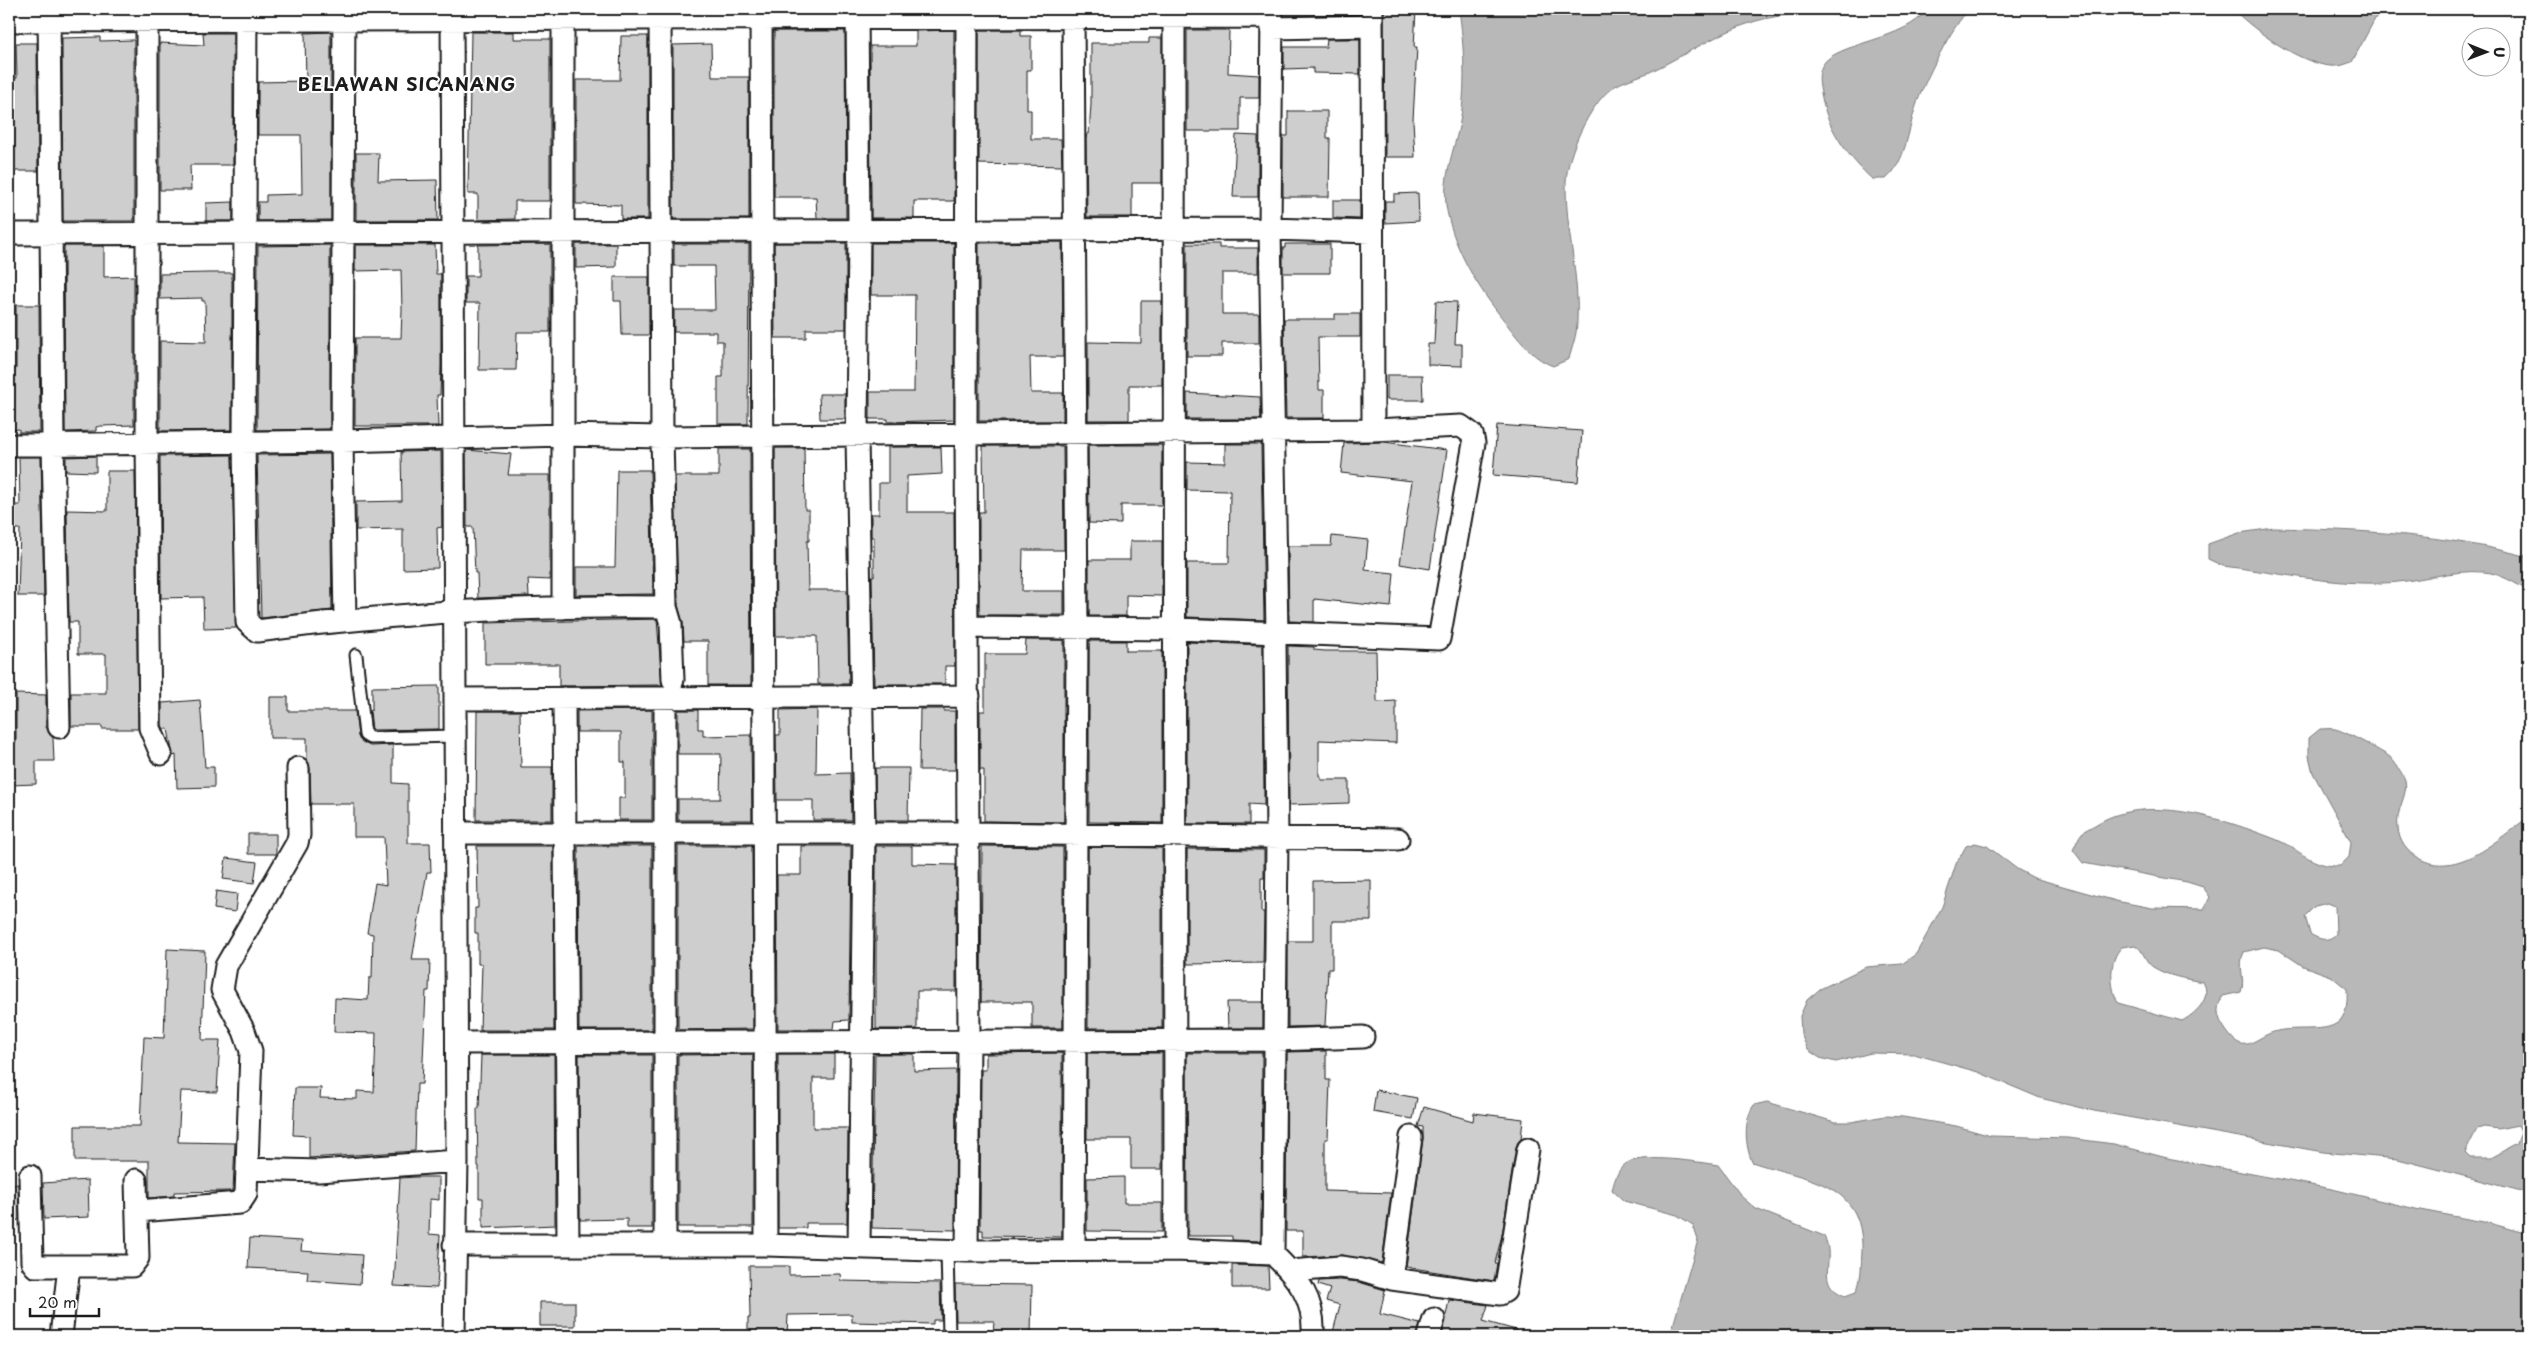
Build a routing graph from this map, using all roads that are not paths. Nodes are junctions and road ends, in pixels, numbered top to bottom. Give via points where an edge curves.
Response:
1 (1174, 12) edge
2 (1073, 13) edge
3 (660, 14) edge
4 (761, 14) edge
5 (857, 14) edge
6 (967, 14) edge
7 (49, 15) edge
8 (147, 15) edge
9 (246, 15) edge
10 (344, 15) edge
11 (452, 15) edge
12 (563, 15) edge
13 (1372, 17) edge
14 (1272, 18) edge
15 (9, 22) edge
16 (1173, 229) junction
17 (1270, 229) junction
18 (967, 230) junction
19 (1074, 230) junction
20 (762, 231) junction
21 (859, 231) junction
22 (453, 232) junction
23 (563, 232) junction
24 (662, 232) junction
25 (1372, 232) junction
26 (344, 233) junction
27 (9, 234) edge
28 (52, 234) junction
29 (148, 234) junction
30 (246, 234) junction
31 (1373, 430) junction
32 (1272, 431) junction
33 (1172, 432) junction
34 (1075, 433) junction
35 (966, 434) junction
36 (562, 435) junction
37 (763, 436) junction
38 (857, 436) junction
39 (455, 437) junction
40 (662, 438) junction
41 (342, 441) junction
42 (244, 442) junction
43 (146, 443) junction
44 (53, 444) junction
45 (9, 445) edge
46 (666, 607) junction
47 (563, 608) junction
48 (455, 612) junction
49 (345, 620) junction
50 (968, 627) junction
51 (1077, 628) junction
52 (1176, 629) junction
53 (1277, 634) junction
54 (356, 655) dead end
55 (669, 689) junction
56 (969, 696) junction
57 (764, 697) junction
58 (863, 697) junction
59 (564, 698) junction
60 (456, 699) junction
61 (59, 727) dead end
62 (456, 736) junction
63 (161, 754) dead end
64 (298, 768) dead end
65 (456, 833) junction
66 (566, 833) junction
67 (666, 833) junction
68 (765, 833) junction
69 (864, 833) junction
70 (968, 833) junction
71 (1077, 834) junction
72 (1176, 836) junction
73 (1277, 837) junction
74 (1398, 839) dead end
75 (1363, 1037) dead end
76 (1076, 1040) junction
77 (1175, 1040) junction
78 (1276, 1040) junction
79 (969, 1041) junction
80 (456, 1042) junction
81 (766, 1042) junction
82 (863, 1042) junction
83 (568, 1043) junction
84 (667, 1043) junction
85 (1411, 1136) dead end
86 (1528, 1149) dead end
87 (457, 1161) junction
88 (247, 1169) junction
89 (30, 1176) dead end
90 (136, 1180) dead end
91 (138, 1211) junction
92 (454, 1245) junction
93 (568, 1245) junction
94 (665, 1245) junction
95 (766, 1245) junction
96 (859, 1247) junction
97 (957, 1250) junction
98 (1074, 1250) junction
99 (1175, 1250) junction
100 (1273, 1254) junction
101 (69, 1266) junction
102 (1291, 1271) junction
103 (1392, 1279) junction
104 (61, 1336) edge
105 (454, 1336) edge
106 (949, 1336) edge
107 (1313, 1336) edge

1 - 2 street
1 - 14 street
1 - 16 street
2 - 6 street
2 - 19 street
3 - 4 street
3 - 12 street
3 - 24 street
4 - 5 street
4 - 20 street
5 - 6 street
5 - 21 street
6 - 18 street
7 - 8 street
7 - 15 street
7 - 28 street
8 - 9 street
8 - 29 street
9 - 10 street
9 - 30 street
10 - 11 street
10 - 26 street
11 - 12 street
11 - 22 street
12 - 23 street
13 - 14 street
13 - 25 street
14 - 17 street
16 - 17 street
16 - 19 street
16 - 33 street
17 - 25 street
17 - 32 street
18 - 19 street
18 - 21 street
18 - 35 street
19 - 34 street
20 - 21 street
20 - 24 street
20 - 37 street
21 - 38 street
22 - 23 street
22 - 26 street
22 - 39 street
23 - 24 street
23 - 36 street
24 - 40 street
25 - 31 street
26 - 30 street
26 - 41 street
27 - 28 street
28 - 29 street
28 - 44 street
29 - 30 street
29 - 43 street
30 - 42 street
31 - 32 street
31 - 53 street via 1461,426 1472,434 1474,443 1439,639
32 - 33 street
32 - 53 street
33 - 34 street
33 - 52 street
34 - 35 street
34 - 51 street
35 - 38 street
35 - 50 street
36 - 39 street
36 - 40 street
36 - 47 street
37 - 38 street
37 - 40 street
37 - 57 street
38 - 58 street
39 - 41 street
39 - 48 street
40 - 46 street
41 - 42 street
41 - 49 street
42 - 43 street
42 - 49 street via 247,622 257,631
43 - 44 street
43 - 63 street via 150,728
44 - 45 street
44 - 61 street
46 - 47 street
46 - 55 street via 671,624
47 - 48 street
48 - 49 street
48 - 60 street
50 - 51 street
50 - 56 street
51 - 52 street
51 - 71 street
52 - 53 street
52 - 72 street
53 - 73 street
54 - 62 lane via 366,735 370,738
55 - 57 street
55 - 59 street
55 - 67 street
56 - 58 street
56 - 70 street
57 - 58 street
57 - 68 street
58 - 69 street
59 - 60 street
59 - 66 street
60 - 62 street
62 - 65 street
64 - 88 street via 297,843 223,976 222,990 251,1051
65 - 66 street
65 - 80 street
66 - 67 street
66 - 83 street
67 - 68 street
67 - 84 street
68 - 69 street
68 - 81 street
69 - 70 street
69 - 82 street
70 - 71 street
70 - 79 street
71 - 72 street
71 - 76 street
72 - 73 street
72 - 77 street
73 - 74 street
73 - 78 street
75 - 78 street
76 - 77 street
76 - 79 street
76 - 98 street
77 - 78 street
77 - 99 street
78 - 100 street
79 - 82 street
79 - 97 street
80 - 83 street
80 - 87 street
81 - 82 street
81 - 84 street
81 - 95 street
82 - 96 street
83 - 84 street
83 - 93 street
84 - 94 street
85 - 103 street
86 - 103 street via 1505,1291 1487,1294
87 - 88 street via 328,1170
87 - 92 street
88 - 91 street via 246,1194 240,1203
89 - 101 street via 32,1262 35,1266
90 - 91 street
91 - 101 street via 138,1258 135,1264
92 - 93 street
92 - 105 street
93 - 94 street
94 - 95 street
95 - 96 street
96 - 97 street
97 - 98 street
97 - 106 lane
98 - 99 street
99 - 100 street
100 - 102 street
101 - 104 street
102 - 103 street via 1340,1267
102 - 107 street via 1309,1299 1314,1318

